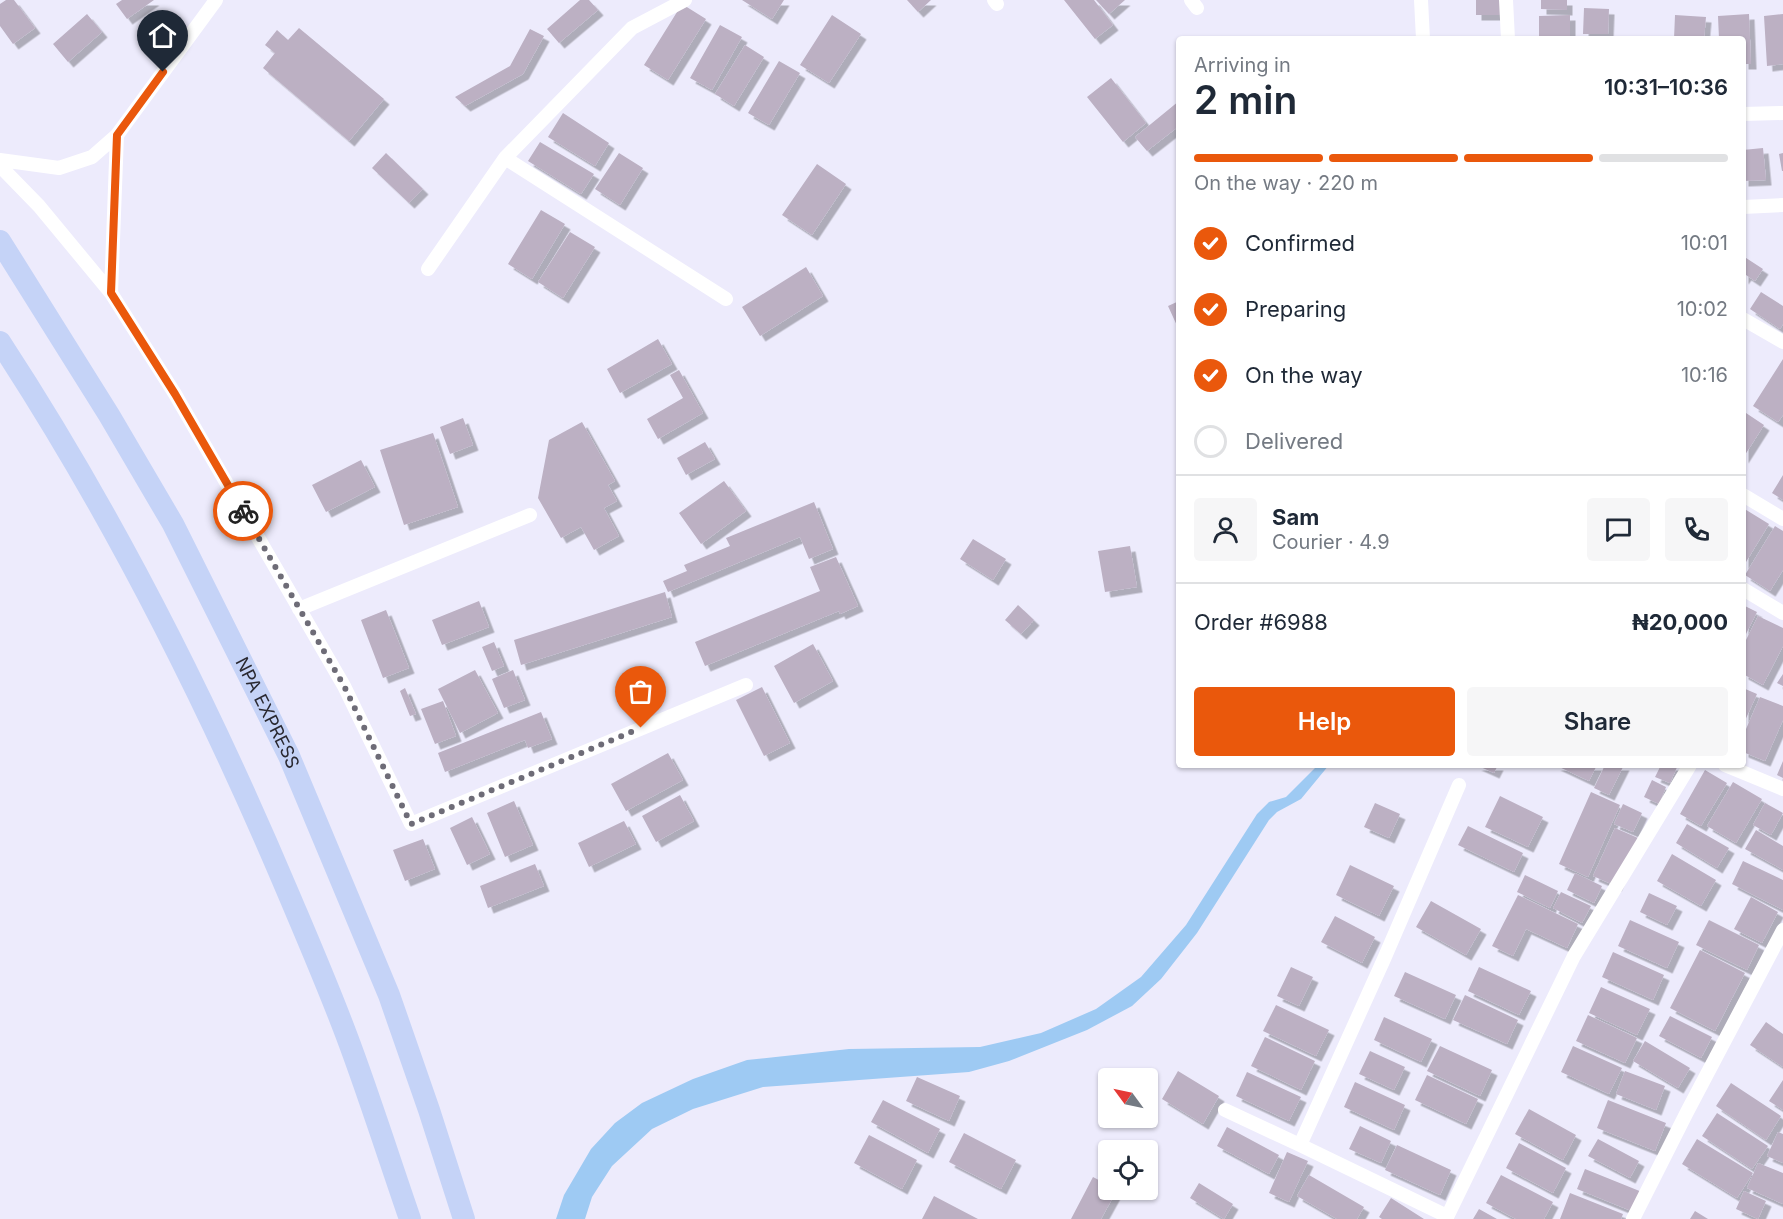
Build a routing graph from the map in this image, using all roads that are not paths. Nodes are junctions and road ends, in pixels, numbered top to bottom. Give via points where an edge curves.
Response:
1 (216, 0) edge
2 (684, 0) edge
3 (1420, 0) edge
4 (1506, 0) edge
5 (1423, 36) edge
6 (1508, 36) edge
7 (1783, 113) edge
8 (1746, 114) edge
9 (117, 135) junction
10 (505, 158) junction
11 (0, 160) edge
12 (0, 166) edge
13 (1783, 205) edge
14 (1746, 207) edge
15 (0, 241) edge
16 (428, 269) dead end
17 (111, 293) junction
18 (726, 299) dead end
19 (1746, 321) edge
20 (0, 342) edge
21 (1783, 342) edge
22 (1746, 497) edge
23 (530, 515) dead end
24 (1783, 519) edge
25 (1746, 592) edge
26 (299, 609) junction
27 (1783, 613) edge
28 (746, 685) dead end
29 (1688, 768) edge
30 (1732, 768) edge
31 (1459, 785) dead end
32 (1783, 789) edge
33 (1783, 930) edge
34 (1225, 1110) dead end
35 (1300, 1145) junction
36 (1447, 1218) edge
37 (410, 1219) edge
38 (464, 1219) edge
39 (1633, 1219) edge

1 - 9 street
2 - 10 street via 632,28
3 - 5 street
4 - 6 street
7 - 8 street
9 - 11 street via 92,157 59,168
9 - 17 street
10 - 16 street
10 - 18 street
12 - 17 street via 39,206
13 - 14 street
15 - 38 main road, NPA EXPRESS via 173,524 289,756 389,994
17 - 26 street via 175,394
19 - 21 street
20 - 37 main road via 146,589 213,725 349,1042
22 - 24 street
23 - 26 street
25 - 27 street
26 - 28 street via 344,686 411,824
29 - 36 street via 1574,956
30 - 32 street
31 - 35 street
33 - 39 street
34 - 35 street
35 - 36 street

